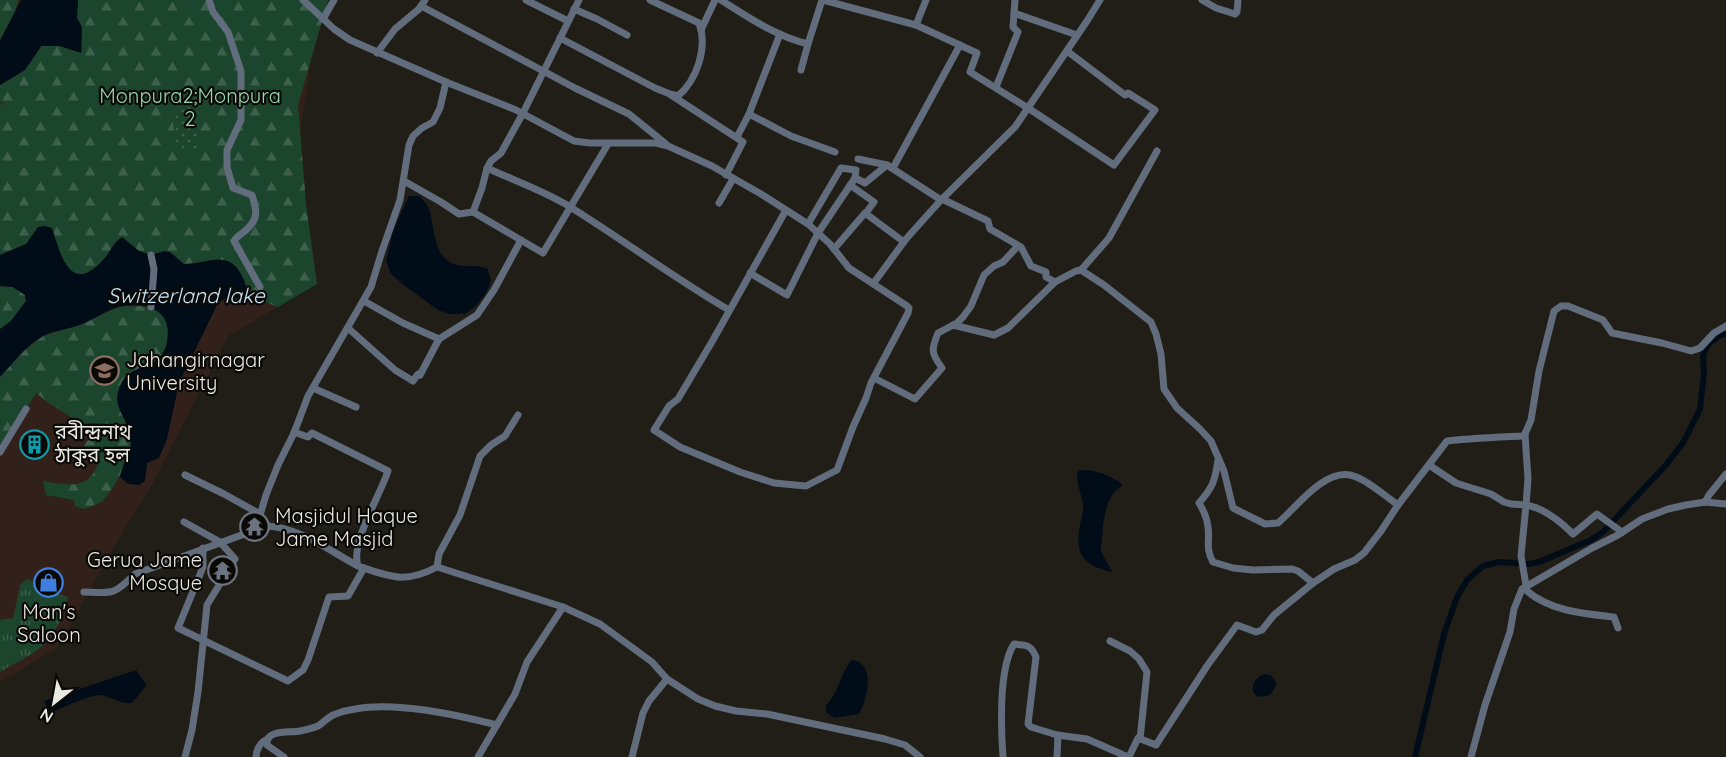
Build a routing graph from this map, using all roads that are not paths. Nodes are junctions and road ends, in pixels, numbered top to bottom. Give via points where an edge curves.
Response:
1 (209, 0) edge
2 (303, 0) edge
3 (334, 0) edge
4 (526, 0) edge
5 (579, 0) edge
6 (650, 0) edge
7 (715, 0) edge
8 (721, 0) edge
9 (822, 0) edge
10 (926, 0) edge
11 (1015, 0) edge
12 (1100, 0) edge
13 (1202, 0) edge
14 (1238, 0) edge
15 (423, 3) edge
16 (574, 9) junction
17 (1014, 14) junction
18 (323, 19) junction
19 (568, 21) junction
20 (916, 25) junction
21 (701, 30) junction
22 (780, 34) junction
23 (627, 35) dead end
24 (1077, 35) junction
25 (560, 38) junction
26 (808, 44) junction
27 (960, 45) junction
28 (1067, 51) junction
29 (377, 53) junction
30 (801, 70) dead end
31 (543, 71) junction
32 (446, 82) junction
33 (996, 87) junction
34 (670, 94) junction
35 (1028, 108) junction
36 (523, 113) junction
37 (749, 114) junction
38 (737, 137) junction
39 (608, 144) junction
40 (668, 146) junction
41 (1157, 151) dead end
42 (835, 152) dead end
43 (858, 159) dead end
44 (890, 167) junction
45 (487, 168) junction
46 (730, 177) junction
47 (855, 178) junction
48 (404, 181) junction
49 (850, 185) junction
50 (941, 199) junction
51 (719, 203) dead end
52 (570, 208) junction
53 (786, 210) junction
54 (473, 212) junction
55 (866, 213) junction
56 (808, 225) junction
57 (818, 233) junction
58 (521, 240) junction
59 (904, 242) junction
60 (1018, 246) junction
61 (834, 249) junction
62 (151, 255) dead end
63 (1082, 270) junction
64 (750, 273) junction
65 (1055, 282) junction
66 (873, 284) junction
67 (260, 287) dead end
68 (363, 301) junction
69 (151, 307) dead end
70 (729, 310) junction
71 (951, 325) junction
72 (1726, 326) edge
73 (348, 328) junction
74 (439, 339) junction
75 (874, 378) junction
76 (314, 388) junction
77 (356, 407) dead end
78 (26, 409) dead end
79 (518, 415) dead end
80 (294, 432) junction
81 (1525, 434) junction
82 (0, 452) edge
83 (1218, 458) junction
84 (1428, 465) junction
85 (1726, 474) edge
86 (185, 475) dead end
87 (1705, 502) junction
88 (1726, 504) edge
89 (1398, 505) junction
90 (1526, 505) junction
91 (260, 514) junction
92 (184, 522) dead end
93 (256, 529) junction
94 (1622, 532) junction
95 (220, 542) junction
96 (203, 548) junction
97 (361, 567) junction
98 (437, 567) junction
99 (1313, 583) junction
100 (1525, 587) junction
101 (84, 592) dead end
102 (563, 607) junction
103 (1618, 628) dead end
104 (204, 641) junction
105 (1110, 641) dead end
106 (667, 679) junction
107 (497, 725) junction
108 (1058, 735) junction
109 (1140, 739) junction
110 (266, 740) junction
111 (185, 757) edge
112 (256, 757) edge
113 (284, 757) edge
114 (478, 757) edge
115 (632, 757) edge
116 (920, 757) edge
117 (1003, 757) edge
118 (1057, 757) edge
119 (1128, 757) edge
120 (1471, 757) edge

1 - 67 street via 228,32 241,71 241,120 227,150 227,166 233,188 252,195 256,209 255,220 234,241
2 - 18 street
3 - 18 street
4 - 19 street
5 - 16 street
6 - 21 street via 699,23
7 - 21 street
8 - 22 street
9 - 20 street
9 - 26 street
10 - 20 street
11 - 17 street
12 - 24 street
13 - 14 street via 1235,14
15 - 29 street via 394,29
15 - 31 street
16 - 19 street
16 - 23 street
17 - 24 street
17 - 33 street via 1018,32
18 - 29 street via 334,30
19 - 25 street
20 - 27 street
21 - 34 street via 697,69 678,96
22 - 26 street
22 - 37 street
24 - 28 street
25 - 31 street
25 - 34 street
26 - 30 street
27 - 33 street via 977,52 970,72
27 - 44 street
28 - 35 street
28 - 35 street via 1125,95 1128,93 1155,110 1114,165
29 - 32 street
31 - 36 street
31 - 40 street via 629,114
32 - 36 street
32 - 48 street via 433,122 413,136 409,145
33 - 35 street
34 - 38 street
35 - 50 street via 1015,127
36 - 39 street via 574,141
36 - 45 street via 501,153
37 - 38 street
37 - 42 street via 791,136
38 - 46 street via 743,142
39 - 40 street
39 - 52 street
40 - 46 street
41 - 63 street via 1109,238
43 - 44 street
44 - 47 street via 866,183
44 - 50 street
45 - 52 street
45 - 54 street
46 - 51 street
46 - 53 street
47 - 49 street
47 - 56 street via 856,170 841,168
48 - 54 street via 459,214
48 - 68 street via 371,287
49 - 55 street via 874,202
49 - 57 street
50 - 59 street
50 - 60 street via 988,221 990,229
52 - 58 street via 543,253
52 - 70 street
53 - 56 street
53 - 64 street
54 - 58 street
55 - 59 street
55 - 61 street
56 - 57 street
57 - 61 street
57 - 64 street via 787,295
58 - 74 street via 477,315
59 - 66 street
60 - 65 street via 1031,266 1046,272
60 - 71 street via 984,276 971,306
61 - 66 street via 849,268
62 - 69 street
63 - 65 street
63 - 83 street via 1151,322 1161,354 1164,388 1177,408 1211,441
64 - 70 street
65 - 71 street via 1008,328 994,335
66 - 75 street via 909,308
68 - 73 street
68 - 74 street
70 - 75 street via 678,399 654,430 680,447 751,476 806,486 837,470
71 - 75 street via 938,333 932,346 933,356 942,368 915,399
72 - 81 street via 1691,351 1612,333 1603,320 1561,306 1554,311 1547,335
73 - 74 street via 413,381
73 - 76 street
76 - 77 street
76 - 80 street
78 - 82 street
79 - 98 street via 505,435 480,456
80 - 91 street
80 - 97 street via 308,437 312,433 388,471 359,543 356,557
81 - 84 street via 1447,441
81 - 90 street
83 - 89 street via 1233,508 1265,524 1278,524 1313,489 1334,477 1349,475 1365,482
83 - 99 street via 1214,483 1199,503 1206,514 1208,552 1213,562 1253,570 1292,569
84 - 89 street
84 - 90 street via 1456,483 1504,502
85 - 87 street
86 - 91 street
87 - 88 street
87 - 94 street via 1668,509
89 - 99 street via 1364,553
90 - 94 street via 1560,521 1573,534 1597,514
90 - 100 street via 1521,556
91 - 93 street
92 - 95 street
93 - 95 street
93 - 97 street via 280,527
94 - 100 street
95 - 96 street
95 - 104 street via 235,559 207,605
96 - 101 street via 135,574 107,594
96 - 104 street via 203,567 178,628
97 - 98 street via 403,579
97 - 104 street via 348,596 329,597 308,660 303,670 288,681
98 - 102 street
99 - 109 street via 1262,630 1256,632 1237,625 1156,745
100 - 103 street via 1535,598 1555,607 1614,617
100 - 120 street via 1514,609
102 - 106 street via 600,624 652,662
102 - 107 street via 527,662
104 - 111 street
105 - 109 street via 1130,651 1147,672
106 - 115 street via 643,713
106 - 116 street via 715,706 885,739 905,745
107 - 110 street via 468,717 381,706 355,709 332,716 317,726 280,732
107 - 114 street
108 - 117 street via 1028,724 1036,657 1033,649 1014,644 1009,651 1003,686
108 - 118 street
108 - 119 street via 1087,739
109 - 119 street via 1137,738
110 - 112 street
110 - 113 street

